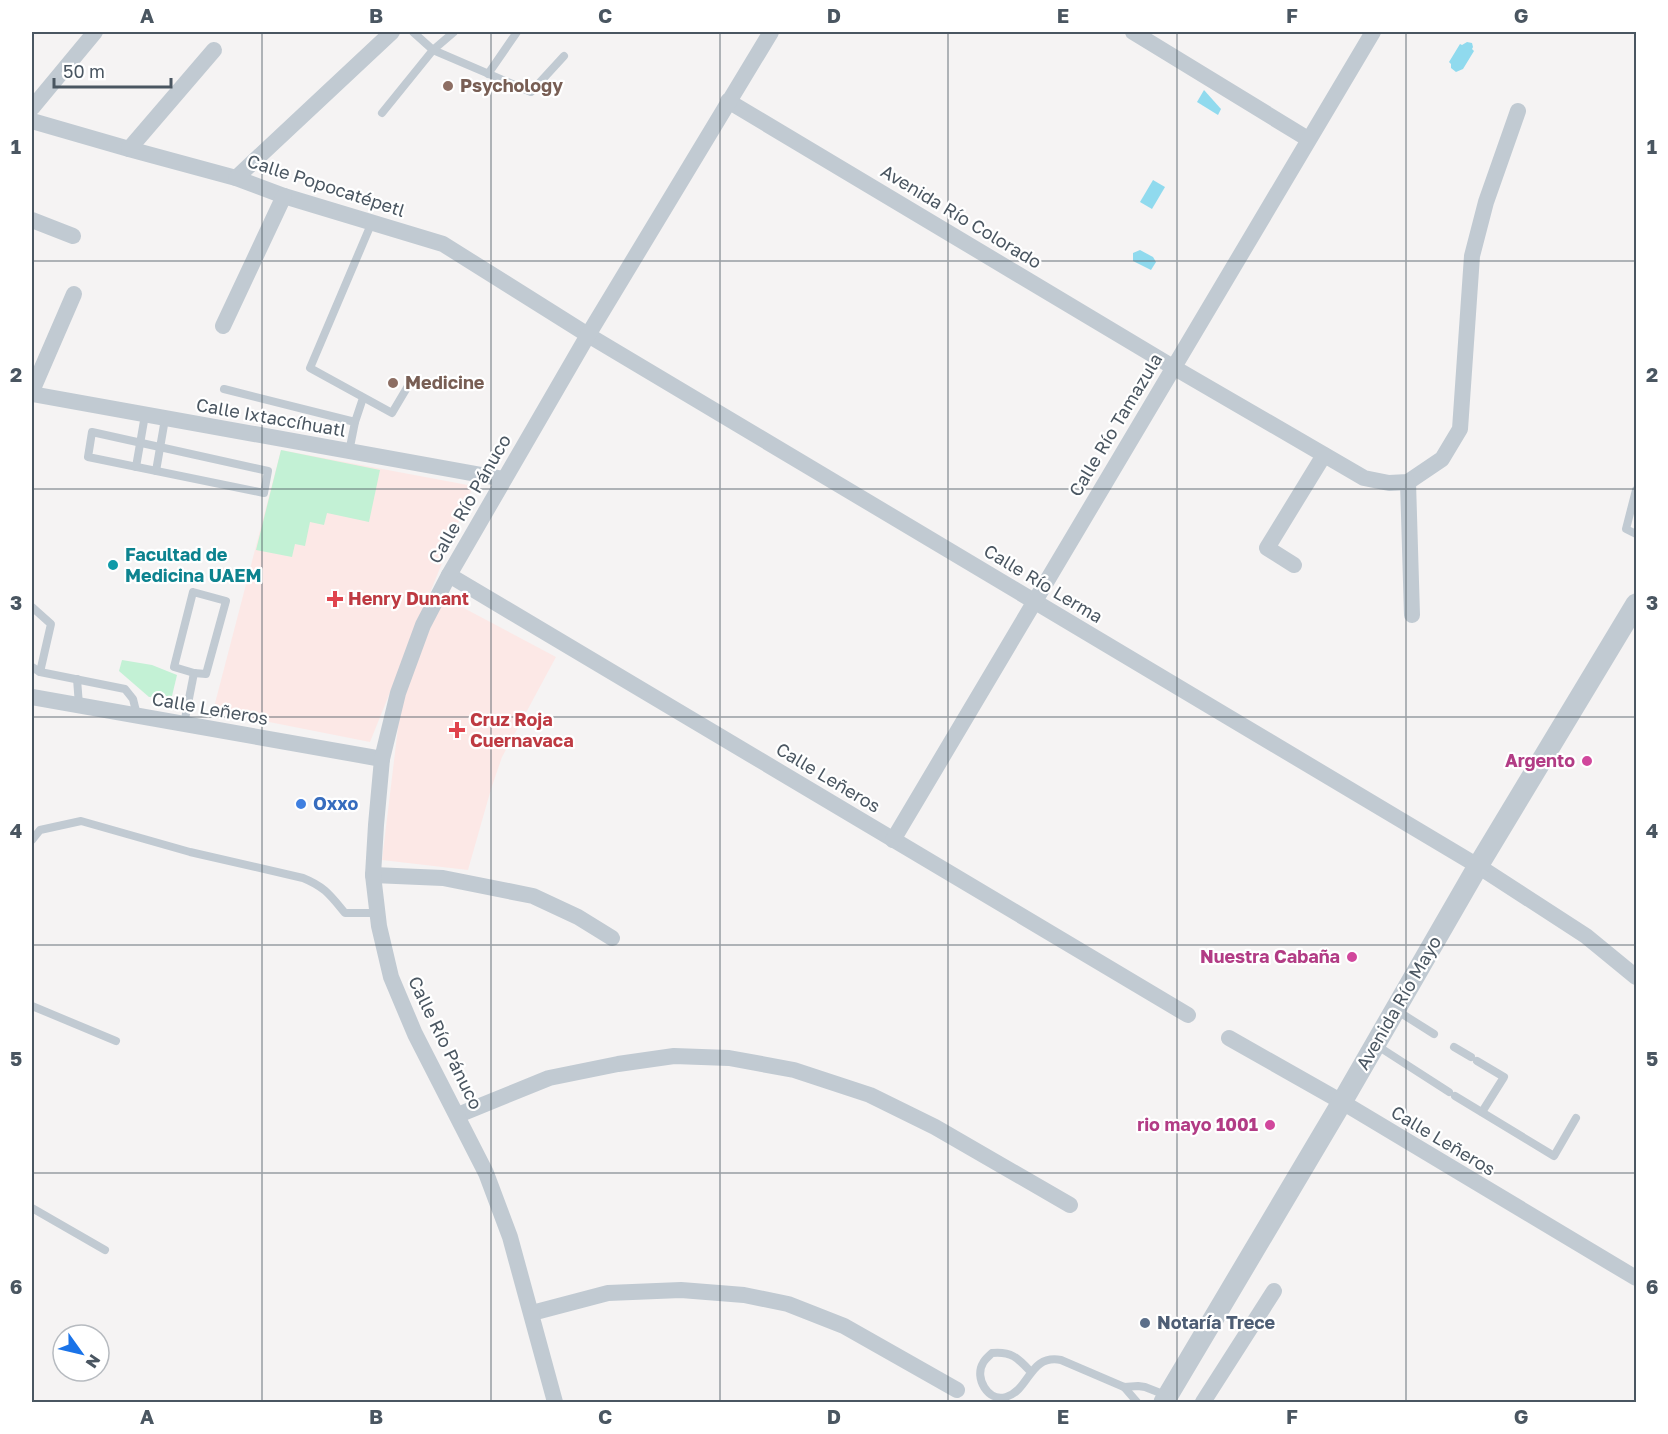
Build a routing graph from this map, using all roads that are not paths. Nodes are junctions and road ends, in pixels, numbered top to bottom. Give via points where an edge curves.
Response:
1 (95, 32) edge
2 (392, 32) edge
3 (413, 32) edge
4 (454, 32) edge
5 (517, 32) edge
6 (771, 32) edge
7 (1133, 32) edge
8 (1373, 32) edge
9 (214, 50) dead end
10 (433, 50) junction
11 (564, 56) dead end
12 (488, 74) junction
13 (728, 101) junction
14 (32, 108) edge
15 (1518, 111) dead end
16 (382, 113) dead end
17 (32, 121) edge
18 (1308, 139) junction
19 (129, 149) junction
20 (236, 178) junction
21 (284, 196) junction
22 (32, 220) edge
23 (372, 222) junction
24 (74, 236) dead end
25 (74, 294) dead end
26 (223, 326) dead end
27 (588, 334) junction
28 (1173, 367) junction
29 (408, 386) dead end
30 (224, 389) dead end
31 (32, 393) edge
32 (363, 398) junction
33 (145, 415) junction
34 (165, 418) junction
35 (355, 422) junction
36 (140, 444) junction
37 (160, 448) junction
38 (350, 452) junction
39 (1324, 455) junction
40 (136, 466) junction
41 (156, 471) junction
42 (504, 479) junction
43 (1408, 482) junction
44 (1636, 490) edge
45 (1636, 534) edge
46 (1294, 565) dead end
47 (449, 575) junction
48 (1035, 601) junction
49 (1636, 604) edge
50 (32, 607) edge
51 (1412, 615) dead end
52 (32, 667) edge
53 (40, 672) junction
54 (194, 674) junction
55 (77, 679) junction
56 (32, 697) edge
57 (79, 705) junction
58 (137, 716) junction
59 (184, 724) junction
60 (382, 759) junction
61 (32, 840) edge
62 (893, 840) junction
63 (1478, 866) junction
64 (373, 875) junction
65 (378, 913) junction
66 (612, 938) dead end
67 (1636, 977) edge
68 (32, 1006) edge
69 (1395, 1010) junction
70 (1188, 1015) dead end
71 (1434, 1034) dead end
72 (1230, 1038) dead end
73 (116, 1041) dead end
74 (1376, 1044) junction
75 (1454, 1047) dead end
76 (1342, 1102) junction
77 (1482, 1112) junction
78 (458, 1115) junction
79 (1576, 1118) dead end
80 (1070, 1205) dead end
81 (32, 1208) edge
82 (105, 1250) dead end
83 (1636, 1278) edge
84 (1274, 1291) dead end
85 (532, 1313) junction
86 (1030, 1371) junction
87 (1124, 1387) junction
88 (957, 1390) dead end
89 (1166, 1399) edge
90 (555, 1402) edge
91 (1137, 1402) edge
92 (1203, 1402) edge

1 - 14 street
2 - 20 street
3 - 10 lane
4 - 10 lane
5 - 12 lane
6 - 13 street, Calle Río Pánuco
7 - 18 street
8 - 18 street, Calle Río Tamazula
9 - 19 street
10 - 12 lane
10 - 16 lane
11 - 12 lane via 531,92
13 - 27 street, Calle Río Pánuco
13 - 28 street, Avenida Río Colorado
15 - 43 street via 1472,256 1460,429 1442,459
17 - 19 street, Calle Popocatépetl
18 - 28 street, Calle Río Tamazula
19 - 20 street, Calle Popocatépetl
20 - 21 street, Calle Popocatépetl
21 - 23 street, Calle Popocatépetl
21 - 26 street
22 - 24 street
23 - 27 street, Calle Popocatépetl via 443,244
23 - 32 lane via 310,368
25 - 31 street
27 - 42 street, Calle Río Pánuco
27 - 48 street, Calle Río Lerma
28 - 39 street, Avenida Río Colorado
28 - 48 street, Calle Río Tamazula
29 - 32 lane via 392,413
30 - 35 lane
31 - 33 street, Calle Ixtaccíhuatl
32 - 35 lane
33 - 34 street, Calle Ixtaccíhuatl
33 - 36 lane
34 - 37 lane
34 - 38 street, Calle Ixtaccíhuatl
35 - 38 lane
36 - 37 lane
36 - 40 lane
36 - 40 lane via 92,432 88,457
37 - 41 lane
37 - 41 lane via 268,471 264,493
38 - 42 street, Calle Ixtaccíhuatl
39 - 43 street, Avenida Río Colorado via 1364,478
39 - 46 street via 1267,548
40 - 41 lane
42 - 47 street, Calle Río Pánuco
43 - 51 street
44 - 45 lane via 1626,529
47 - 60 street, Calle Río Pánuco via 423,625 398,693
47 - 62 street, Calle Leñeros
48 - 62 street, Calle Río Tamazula
48 - 63 street, Calle Río Lerma
49 - 63 street, Avenida Río Mayo
50 - 53 lane via 51,624
52 - 53 lane
53 - 55 lane
54 - 54 lane via 206,674 226,601 193,592 174,668
54 - 59 lane
55 - 57 lane
55 - 58 lane via 124,689 133,699
56 - 57 street, Calle Leñeros
57 - 58 street, Calle Leñeros
58 - 59 street, Calle Leñeros
59 - 60 street, Calle Leñeros
60 - 64 street, Calle Río Pánuco
61 - 65 lane via 40,830 81,821 303,878 319,884 345,913
62 - 70 street, Calle Leñeros
63 - 67 street, Calle Río Lerma via 1586,936
63 - 69 street, Avenida Río Mayo
64 - 65 street, Calle Río Pánuco
64 - 66 street via 443,878 533,896
65 - 78 street, Calle Río Pánuco via 391,977 415,1034
68 - 73 lane
69 - 71 lane
69 - 74 street, Avenida Río Mayo
72 - 76 street, Calle Leñeros
74 - 76 street, Avenida Río Mayo
74 - 77 lane
75 - 77 lane via 1504,1077
76 - 83 street, Calle Leñeros
76 - 89 street, Avenida Río Mayo
77 - 79 lane via 1554,1156
78 - 80 street via 549,1078 674,1056 729,1058 794,1070 870,1095 935,1127
78 - 85 street, Calle Río Pánuco via 486,1173 510,1237
81 - 82 lane
84 - 92 street
85 - 88 street via 608,1293 681,1290 744,1295 788,1304 843,1326
85 - 90 street, Calle Río Pánuco
86 - 86 lane via 1015,1356 992,1353 982,1364 980,1382 986,1391 1004,1398 1015,1392
86 - 87 lane via 1040,1363 1061,1360
87 - 89 lane via 1145,1387
87 - 91 lane

